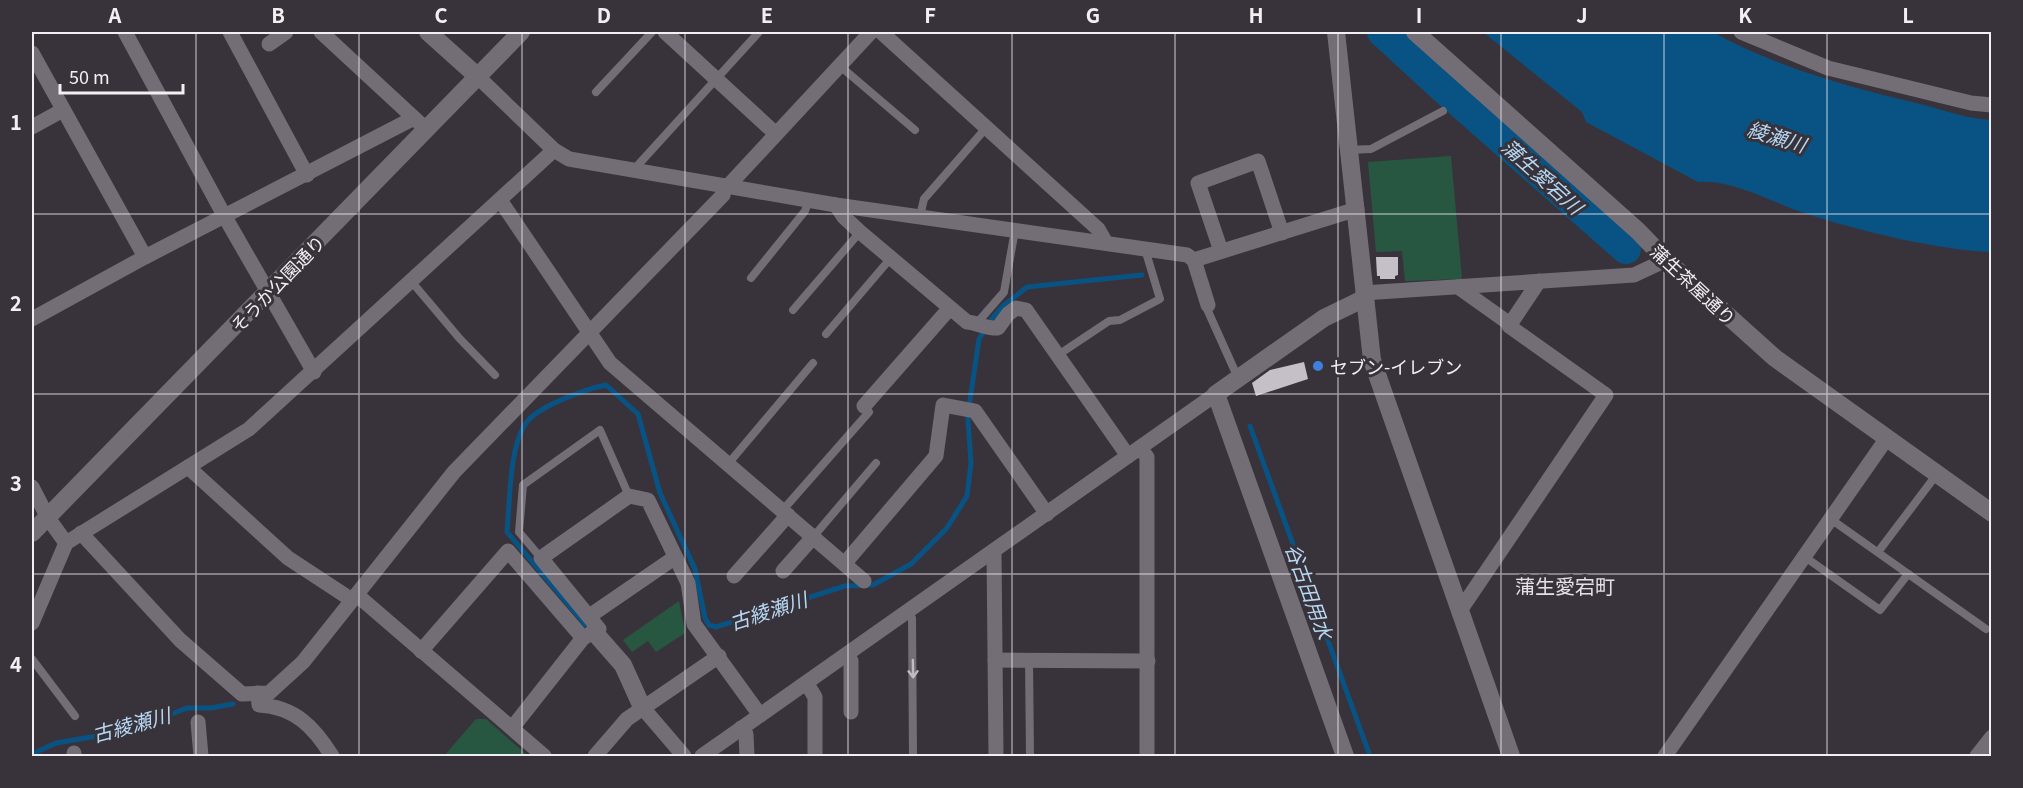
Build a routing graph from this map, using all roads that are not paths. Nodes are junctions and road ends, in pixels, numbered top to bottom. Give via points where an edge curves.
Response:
1 (125, 32) edge
2 (230, 32) edge
3 (286, 32) edge
4 (321, 32) edge
5 (428, 32) edge
6 (521, 32) edge
7 (652, 32) edge
8 (665, 32) edge
9 (759, 32) edge
10 (871, 32) edge
11 (881, 32) edge
12 (1336, 32) edge
13 (1415, 32) edge
14 (1741, 32) edge
15 (269, 44) dead end
16 (32, 53) edge
17 (840, 66) junction
18 (477, 76) junction
19 (716, 78) junction
20 (596, 92) dead end
21 (1992, 105) edge
22 (63, 110) junction
23 (1443, 111) dead end
24 (419, 123) junction
25 (32, 127) edge
26 (986, 128) junction
27 (915, 130) dead end
28 (776, 134) junction
29 (554, 150) junction
30 (1349, 150) junction
31 (638, 170) junction
32 (307, 175) junction
33 (727, 186) junction
34 (500, 200) junction
35 (809, 200) junction
36 (837, 205) junction
37 (1356, 209) junction
38 (920, 216) junction
39 (225, 217) junction
40 (1015, 230) junction
41 (860, 232) junction
42 (1282, 233) junction
43 (1106, 243) junction
44 (1145, 249) junction
45 (1221, 251) junction
46 (145, 257) junction
47 (890, 259) junction
48 (1194, 260) junction
49 (1665, 260) junction
50 (751, 278) dead end
51 (411, 281) junction
52 (1539, 281) junction
53 (1458, 287) junction
54 (268, 291) junction
55 (1363, 296) junction
56 (1208, 305) joint
57 (949, 309) junction
58 (793, 310) dead end
59 (32, 319) edge
60 (1510, 324) junction
61 (983, 325) junction
62 (590, 333) junction
63 (826, 334) dead end
64 (1058, 356) junction
65 (813, 363) dead end
66 (314, 372) junction
67 (495, 375) dead end
68 (1238, 379) junction
69 (1216, 394) junction
70 (867, 409) joint
71 (1887, 438) junction
72 (1134, 452) junction
73 (876, 463) dead end
74 (728, 464) junction
75 (188, 466) junction
76 (1937, 474) junction
77 (32, 487) edge
78 (629, 496) junction
79 (785, 513) junction
80 (1992, 513) edge
81 (1047, 514) junction
82 (48, 518) junction
83 (1832, 520) junction
84 (32, 533) edge
85 (81, 533) junction
86 (814, 536) junction
87 (66, 543) junction
88 (994, 550) junction
89 (1878, 552) junction
90 (1805, 557) junction
91 (541, 558) junction
92 (674, 558) junction
93 (845, 563) junction
94 (783, 571) dead end
95 (1908, 574) junction
96 (734, 576) dead end
97 (864, 581) dead end
98 (355, 597) junction
99 (908, 611) junction
100 (1459, 612) junction
101 (32, 623) edge
102 (589, 628) junction
103 (1986, 629) dead end
104 (421, 651) junction
105 (847, 655) junction
106 (719, 656) junction
107 (32, 659) edge
108 (995, 660) junction
109 (1029, 660) junction
110 (1148, 661) junction
111 (807, 684) junction
112 (258, 693) junction
113 (642, 707) junction
114 (851, 712) dead end
115 (760, 715) junction
116 (75, 717) dead end
117 (198, 722) dead end
118 (512, 728) junction
119 (741, 728) junction
120 (1992, 737) edge
121 (747, 750) edge
122 (201, 756) edge
123 (332, 756) edge
124 (544, 756) edge
125 (595, 756) edge
126 (684, 756) edge
127 (702, 756) edge
128 (815, 756) edge
129 (913, 756) edge
130 (996, 756) edge
131 (1030, 756) edge
132 (1147, 756) edge
133 (1345, 756) edge
134 (1510, 756) edge
135 (1665, 756) edge
136 (1977, 756) edge

1 - 39 street
2 - 32 street
3 - 15 street
4 - 24 street
5 - 18 street
6 - 18 street, そうか公園通り
7 - 20 lane
8 - 19 street
9 - 19 lane
10 - 17 street
11 - 26 street
12 - 30 street
13 - 49 street, 蒲生茶屋通り via 1638,231
14 - 21 street via 1828,68
16 - 22 street
17 - 27 lane
17 - 28 street
18 - 24 street, そうか公園通り
18 - 29 street
19 - 28 street
19 - 31 lane via 638,165
22 - 25 street
22 - 46 street
23 - 30 lane via 1371,149
24 - 32 street
24 - 54 street, そうか公園通り
26 - 38 lane via 924,199
26 - 43 street via 1098,229
28 - 33 street
29 - 31 street via 569,159
29 - 34 street
30 - 37 street
31 - 33 street
32 - 39 street
33 - 35 street
33 - 62 street via 723,195
34 - 51 street
34 - 62 street
35 - 36 street
35 - 50 lane via 805,211
36 - 38 street
36 - 41 street
37 - 42 street
37 - 55 street
38 - 40 street
39 - 46 street
39 - 54 street
40 - 43 street
40 - 61 lane via 1004,292
41 - 47 street
41 - 58 lane
42 - 45 street
42 - 45 street via 1258,161 1198,183
43 - 44 street
44 - 48 street via 1187,255
44 - 64 lane via 1160,299 1120,320 1109,321
45 - 48 street
46 - 59 street
47 - 57 street
47 - 63 lane
48 - 56 street
49 - 52 street via 1634,275
49 - 71 street, 蒲生茶屋通り via 1775,358
51 - 66 street
51 - 67 lane
52 - 53 street
52 - 60 street
53 - 55 street
53 - 60 street
54 - 66 street
54 - 82 street, そうか公園通り
55 - 68 street via 1324,318
55 - 100 street via 1372,360
56 - 68 lane
57 - 61 street via 967,322
57 - 70 street
60 - 100 street via 1606,395
61 - 64 street via 998,328 1016,308 1026,310
62 - 74 street via 610,363
62 - 98 street via 454,472
64 - 72 street
65 - 74 lane
66 - 75 street via 249,429
68 - 69 street
69 - 72 street
69 - 133 street
70 - 79 lane
71 - 76 street, 蒲生茶屋通り
71 - 83 street
72 - 81 street
72 - 110 street via 1147,457
73 - 86 lane
74 - 79 street
75 - 85 street
75 - 98 street via 288,558
76 - 80 street, 蒲生茶屋通り
76 - 89 lane
77 - 82 street
78 - 91 street
78 - 91 lane via 600,430 523,485 519,532
78 - 92 street via 648,500
79 - 86 street
79 - 96 street
81 - 88 street
81 - 93 street via 981,406 943,405 936,456
82 - 84 street, そうか公園通り
82 - 87 street
83 - 89 lane
83 - 90 street
85 - 87 street
85 - 112 street via 180,640 243,694
86 - 93 street
86 - 94 street
87 - 101 street
88 - 99 street
88 - 108 street
89 - 95 lane
90 - 95 lane via 1881,610
90 - 135 street
91 - 102 street
92 - 102 street
92 - 106 street via 688,583 694,624
93 - 97 street
95 - 103 lane
98 - 104 street
98 - 112 street via 303,662 269,693
99 - 105 street
99 -> 129 lane via 912,618
100 - 134 street
102 - 104 street via 508,551
102 - 113 street via 623,665
102 - 118 street
104 - 118 street
105 - 111 street
105 - 114 street via 851,661
106 - 113 street
106 - 115 street
107 - 116 lane
108 - 109 street
108 - 130 street
109 - 110 street
109 - 131 lane
110 - 132 street
111 - 115 street
111 - 128 street via 814,697
112 - 123 street via 259,705 279,706 292,712 321,738
113 - 125 street
113 - 126 street
115 - 119 street
117 - 122 street
118 - 124 street
119 - 121 street via 746,734
119 - 127 street
120 - 136 street

